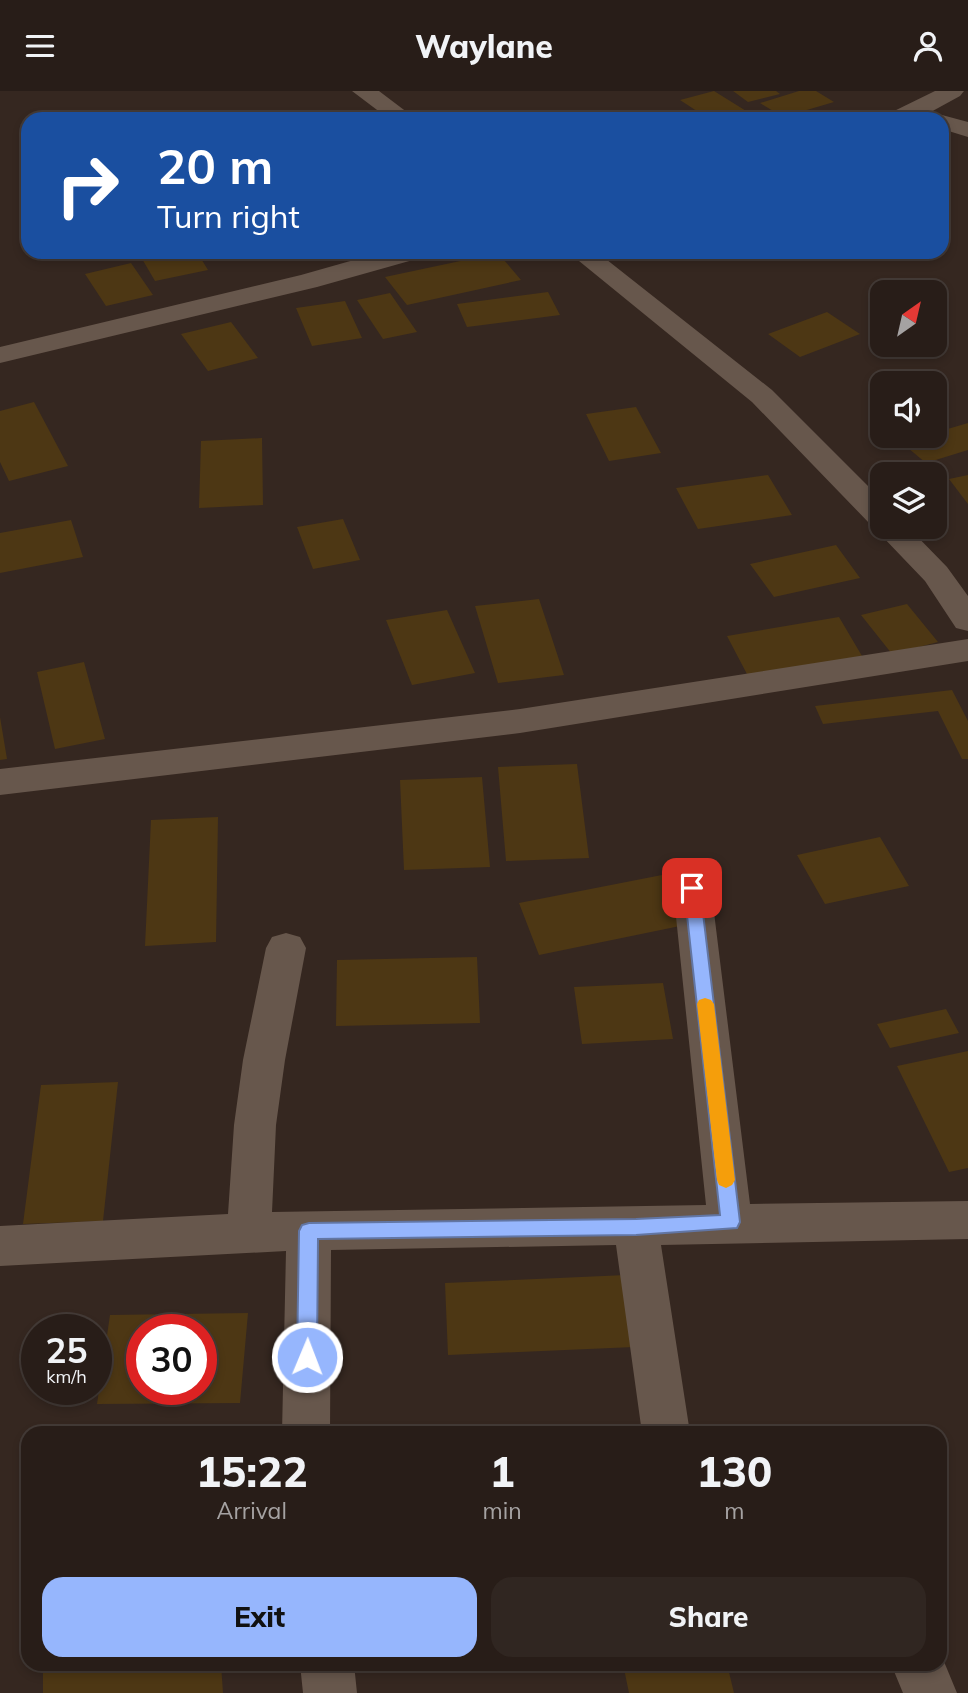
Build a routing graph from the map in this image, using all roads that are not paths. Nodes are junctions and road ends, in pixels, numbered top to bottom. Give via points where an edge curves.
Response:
1 (363, 91) edge
2 (952, 91) edge
3 (394, 112) edge
4 (921, 112) edge
5 (949, 123) edge
6 (968, 130) edge
7 (386, 259) edge
8 (590, 259) edge
9 (0, 355) edge
10 (870, 506) edge
11 (902, 539) edge
12 (968, 564) edge
13 (936, 574) junction
14 (968, 620) edge
15 (968, 650) edge
16 (0, 782) edge
17 (692, 888) dead end
18 (286, 948) dead end
19 (968, 1220) edge
20 (730, 1222) junction
21 (636, 1227) junction
22 (309, 1231) junction
23 (249, 1232) junction
24 (0, 1246) edge
25 (306, 1426) edge
26 (665, 1426) edge
27 (328, 1671) edge
28 (921, 1671) edge
29 (330, 1693) edge
30 (930, 1693) edge

1 - 3 street
2 - 4 street
5 - 6 street
7 - 9 street
8 - 10 street via 762,396
11 - 13 street
12 - 13 street
13 - 14 street
15 - 16 street via 520,721
17 - 20 street
18 - 23 street via 255,1125
19 - 20 street
20 - 21 street
21 - 22 street
21 - 26 street
22 - 23 street
22 - 25 street
23 - 24 street
27 - 29 street
28 - 30 street

